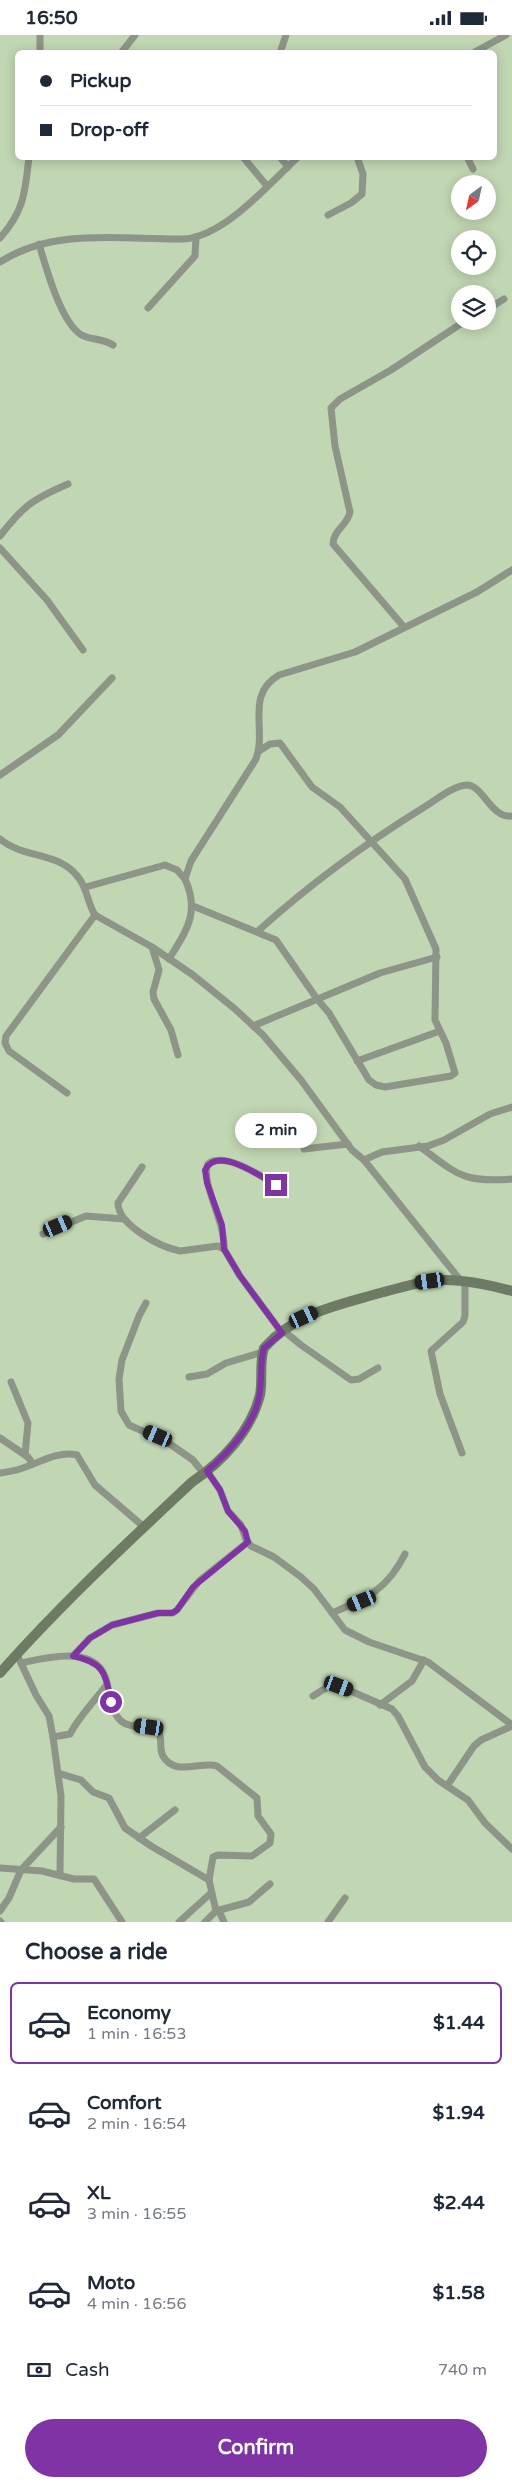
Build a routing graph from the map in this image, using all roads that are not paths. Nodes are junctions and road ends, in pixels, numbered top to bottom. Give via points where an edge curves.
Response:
1 (40, 35) edge
2 (135, 35) edge
3 (286, 35) edge
4 (506, 35) edge
5 (40, 50) edge
6 (123, 50) edge
7 (281, 50) edge
8 (478, 50) edge
9 (29, 160) edge
10 (245, 160) edge
11 (282, 160) edge
12 (295, 160) edge
13 (358, 160) edge
14 (468, 160) edge
15 (288, 167) junction
16 (473, 169) dead end
17 (267, 186) junction
18 (328, 215) dead end
19 (196, 237) junction
20 (0, 238) edge
21 (39, 244) junction
22 (0, 262) edge
23 (504, 299) dead end
24 (496, 304) edge
25 (148, 309) dead end
26 (451, 330) edge
27 (113, 345) dead end
28 (68, 484) dead end
29 (0, 536) edge
30 (0, 548) edge
31 (512, 571) edge
32 (404, 627) junction
33 (83, 650) dead end
34 (112, 678) dead end
35 (259, 751) junction
36 (0, 775) edge
37 (512, 817) edge
38 (0, 839) edge
39 (372, 843) junction
40 (185, 879) junction
41 (86, 887) junction
42 (193, 905) junction
43 (94, 915) junction
44 (258, 931) junction
45 (152, 947) junction
46 (437, 957) junction
47 (169, 959) junction
48 (317, 999) junction
49 (253, 1026) junction
50 (0, 1030) edge
51 (8, 1030) junction
52 (440, 1031) junction
53 (178, 1055) dead end
54 (358, 1061) junction
55 (67, 1093) dead end
56 (512, 1107) edge
57 (348, 1144) junction
58 (418, 1146) junction
59 (304, 1149) dead end
60 (364, 1160) junction
61 (142, 1167) dead end
62 (512, 1179) edge
63 (276, 1185) dead end
64 (124, 1219) junction
65 (43, 1234) dead end
66 (224, 1249) junction
67 (463, 1282) junction
68 (512, 1291) edge
69 (146, 1303) dead end
70 (283, 1332) junction
71 (263, 1352) junction
72 (378, 1368) dead end
73 (189, 1377) dead end
74 (11, 1382) dead end
75 (0, 1438) edge
76 (462, 1453) dead end
77 (25, 1455) junction
78 (32, 1463) junction
79 (205, 1472) junction
80 (0, 1473) edge
81 (144, 1527) junction
82 (248, 1542) junction
83 (405, 1554) dead end
84 (332, 1613) junction
85 (73, 1656) junction
86 (19, 1658) junction
87 (424, 1660) junction
88 (0, 1673) edge
89 (108, 1683) junction
90 (313, 1696) dead end
91 (380, 1705) junction
92 (512, 1726) edge
93 (53, 1737) junction
94 (58, 1773) junction
95 (447, 1785) junction
96 (175, 1810) dead end
97 (60, 1827) junction
98 (139, 1838) junction
99 (512, 1849) edge
100 (0, 1868) edge
101 (21, 1870) junction
102 (60, 1874) junction
103 (209, 1880) junction
104 (270, 1884) dead end
105 (211, 1893) junction
106 (345, 1898) dead end
107 (0, 1911) edge
108 (217, 1911) junction
109 (122, 1922) edge
110 (179, 1922) edge
111 (205, 1922) edge
112 (224, 1922) edge
113 (328, 1922) edge

1 - 5 street
2 - 6 street
3 - 7 street
4 - 8 street
9 - 20 street via 23,204 16,219
10 - 17 street
11 - 15 street
12 - 15 street
13 - 18 street via 363,174 362,193
14 - 16 street
15 - 17 street
17 - 19 street via 219,227
19 - 21 street via 78,238
19 - 25 street via 195,256
21 - 22 street
21 - 27 street via 56,294 75,329 80,335
23 - 24 street
26 - 32 street via 340,399 331,408 335,446 350,512 333,543
28 - 29 street via 37,497 19,512
30 - 33 street via 47,600
31 - 32 street
32 - 35 street via 355,652 270,681 259,707
34 - 36 street via 58,735
35 - 39 street via 270,744 280,743 312,787 340,807
35 - 40 street via 191,861
37 - 39 street via 501,815 474,787 467,785 395,825
38 - 41 street via 18,851 66,864
39 - 44 street via 306,889
39 - 46 street via 405,879 434,941
40 - 41 street via 177,870 164,865
40 - 42 street
41 - 43 street
42 - 44 street
42 - 47 street via 184,934
43 - 45 street
43 - 51 street
44 - 48 street via 276,940
45 - 47 street
45 - 53 street via 159,970 154,999 171,1030
46 - 48 street via 380,973
46 - 52 street via 435,1014
47 - 49 street
48 - 49 street
48 - 54 street via 330,1013
49 - 57 street via 306,1086
50 - 51 street
51 - 55 street via 5,1043 9,1051
52 - 54 street
52 - 54 street via 455,1067 451,1076 385,1087 369,1080
56 - 58 street via 490,1114 444,1140
57 - 59 street
57 - 60 street
58 - 60 street via 382,1152
58 - 62 street via 460,1176 485,1180
60 - 67 street
61 - 64 street via 118,1203 118,1212
63 - 66 street via 227,1161 218,1159 208,1164 205,1176 222,1225
64 - 65 street via 86,1216
64 - 66 street via 144,1235 180,1251 218,1246
66 - 70 street via 240,1276
67 - 68 street
67 - 70 street via 441,1280 420,1283 338,1304 304,1317
67 - 76 street via 463,1322 431,1351 440,1394
69 - 79 street via 122,1360 120,1411 129,1425 167,1441
70 - 71 street
70 - 72 street via 352,1380
71 - 73 street via 226,1363 207,1374
71 - 79 street via 256,1407 231,1449
74 - 77 street via 28,1423
75 - 77 street
77 - 78 street
78 - 80 street via 22,1469
78 - 81 street via 68,1454 77,1455 95,1485
79 - 81 street
79 - 82 street via 220,1490 228,1511 245,1531
81 - 86 street via 58,1610
82 - 84 street via 302,1577
82 - 85 street via 193,1587 177,1610 112,1625 90,1638
83 - 84 street via 383,1587 362,1601
84 - 87 street via 353,1635
85 - 86 street
85 - 89 street via 96,1663
86 - 88 street
86 - 93 street via 49,1716
87 - 91 street via 412,1681
87 - 92 street
89 - 93 street via 80,1716 70,1734
89 - 103 street via 111,1702 119,1719 126,1724 157,1730 161,1736 161,1754 170,1763 183,1767 218,1766 259,1800 258,1816 271,1834 271,1841 252,1856 214,1856
90 - 91 street via 329,1686 339,1686
91 - 95 street via 392,1709 398,1716 424,1767
92 - 95 street via 480,1740
93 - 94 street
94 - 97 street
94 - 98 street via 81,1780 94,1792 108,1798 122,1824
95 - 99 street via 468,1800 485,1823
96 - 98 street
97 - 101 street
97 - 102 street
98 - 103 street
100 - 101 street
101 - 102 street
101 - 107 street
102 - 109 street via 96,1881 112,1911
103 - 105 street
104 - 108 street via 249,1902
105 - 108 street
105 - 110 street
106 - 113 street
108 - 111 street
108 - 112 street

